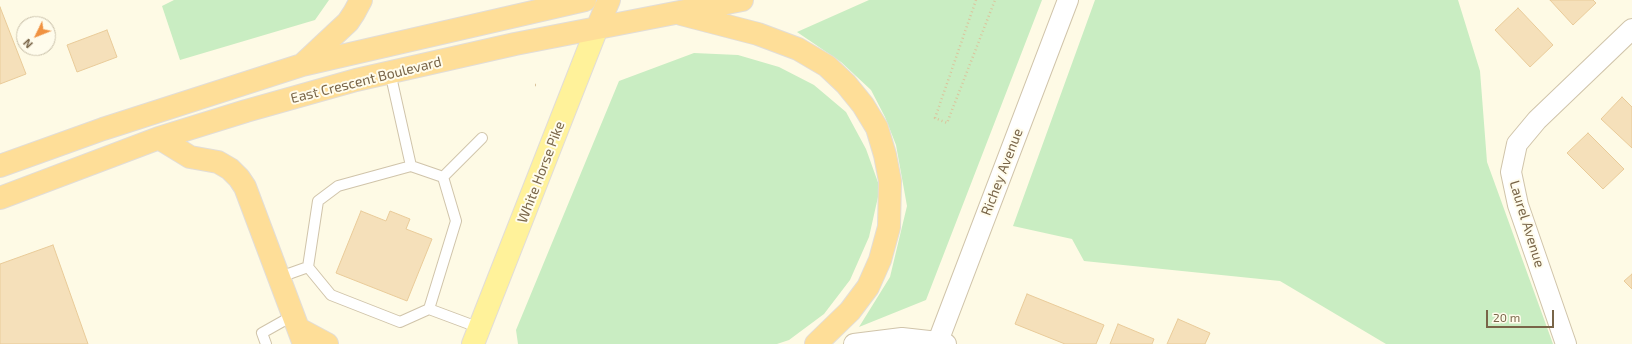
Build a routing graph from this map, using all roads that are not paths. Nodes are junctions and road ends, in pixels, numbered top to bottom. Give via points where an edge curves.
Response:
1 (361, 0) edge
2 (514, 0) edge
3 (585, 0) edge
4 (609, 0) edge
5 (742, 0) edge
6 (1068, 0) edge
7 (546, 8) junction
8 (674, 12) junction
9 (596, 28) junction
10 (1632, 28) edge
11 (302, 65) junction
12 (390, 72) junction
13 (159, 138) junction
14 (482, 138) dead end
15 (0, 166) edge
16 (411, 166) junction
17 (443, 177) junction
18 (0, 198) edge
19 (308, 267) junction
20 (280, 277) junction
21 (429, 309) junction
22 (299, 329) edge
23 (476, 336) edge
24 (940, 343) edge
25 (266, 344) edge
26 (327, 344) edge
27 (816, 344) edge
28 (854, 344) edge
29 (1566, 344) edge

1 - 11 highway via 348,22
2 - 7 highway
3 - 7 highway, East Crescent Boulevard
4 - 9 highway, White Horse Pike
5 - 8 highway, East Crescent Boulevard
6 - 24 street, Richey Avenue
7 - 11 highway, East Crescent Boulevard
8 - 9 highway, East Crescent Boulevard
8 - 27 highway via 758,34 798,49 827,66 846,84 863,105 876,128 890,181 889,227 880,260 868,287 850,311
9 - 12 highway, East Crescent Boulevard
9 - 23 main road, White Horse Pike
10 - 29 street, Laurel Avenue via 1532,126 1517,144 1511,172 1518,205
11 - 15 highway, East Crescent Boulevard via 103,129
12 - 13 highway, East Crescent Boulevard via 246,111
12 - 16 lane
13 - 18 highway, East Crescent Boulevard
13 - 20 highway via 190,157 218,162 239,178 245,187
14 - 17 lane
16 - 17 lane
16 - 19 lane via 338,186 318,201
17 - 21 lane via 456,221
19 - 20 lane
19 - 21 lane via 331,295 400,322
20 - 22 highway
21 - 23 lane
22 - 25 lane via 262,333
22 - 26 highway
24 - 28 street via 902,338

